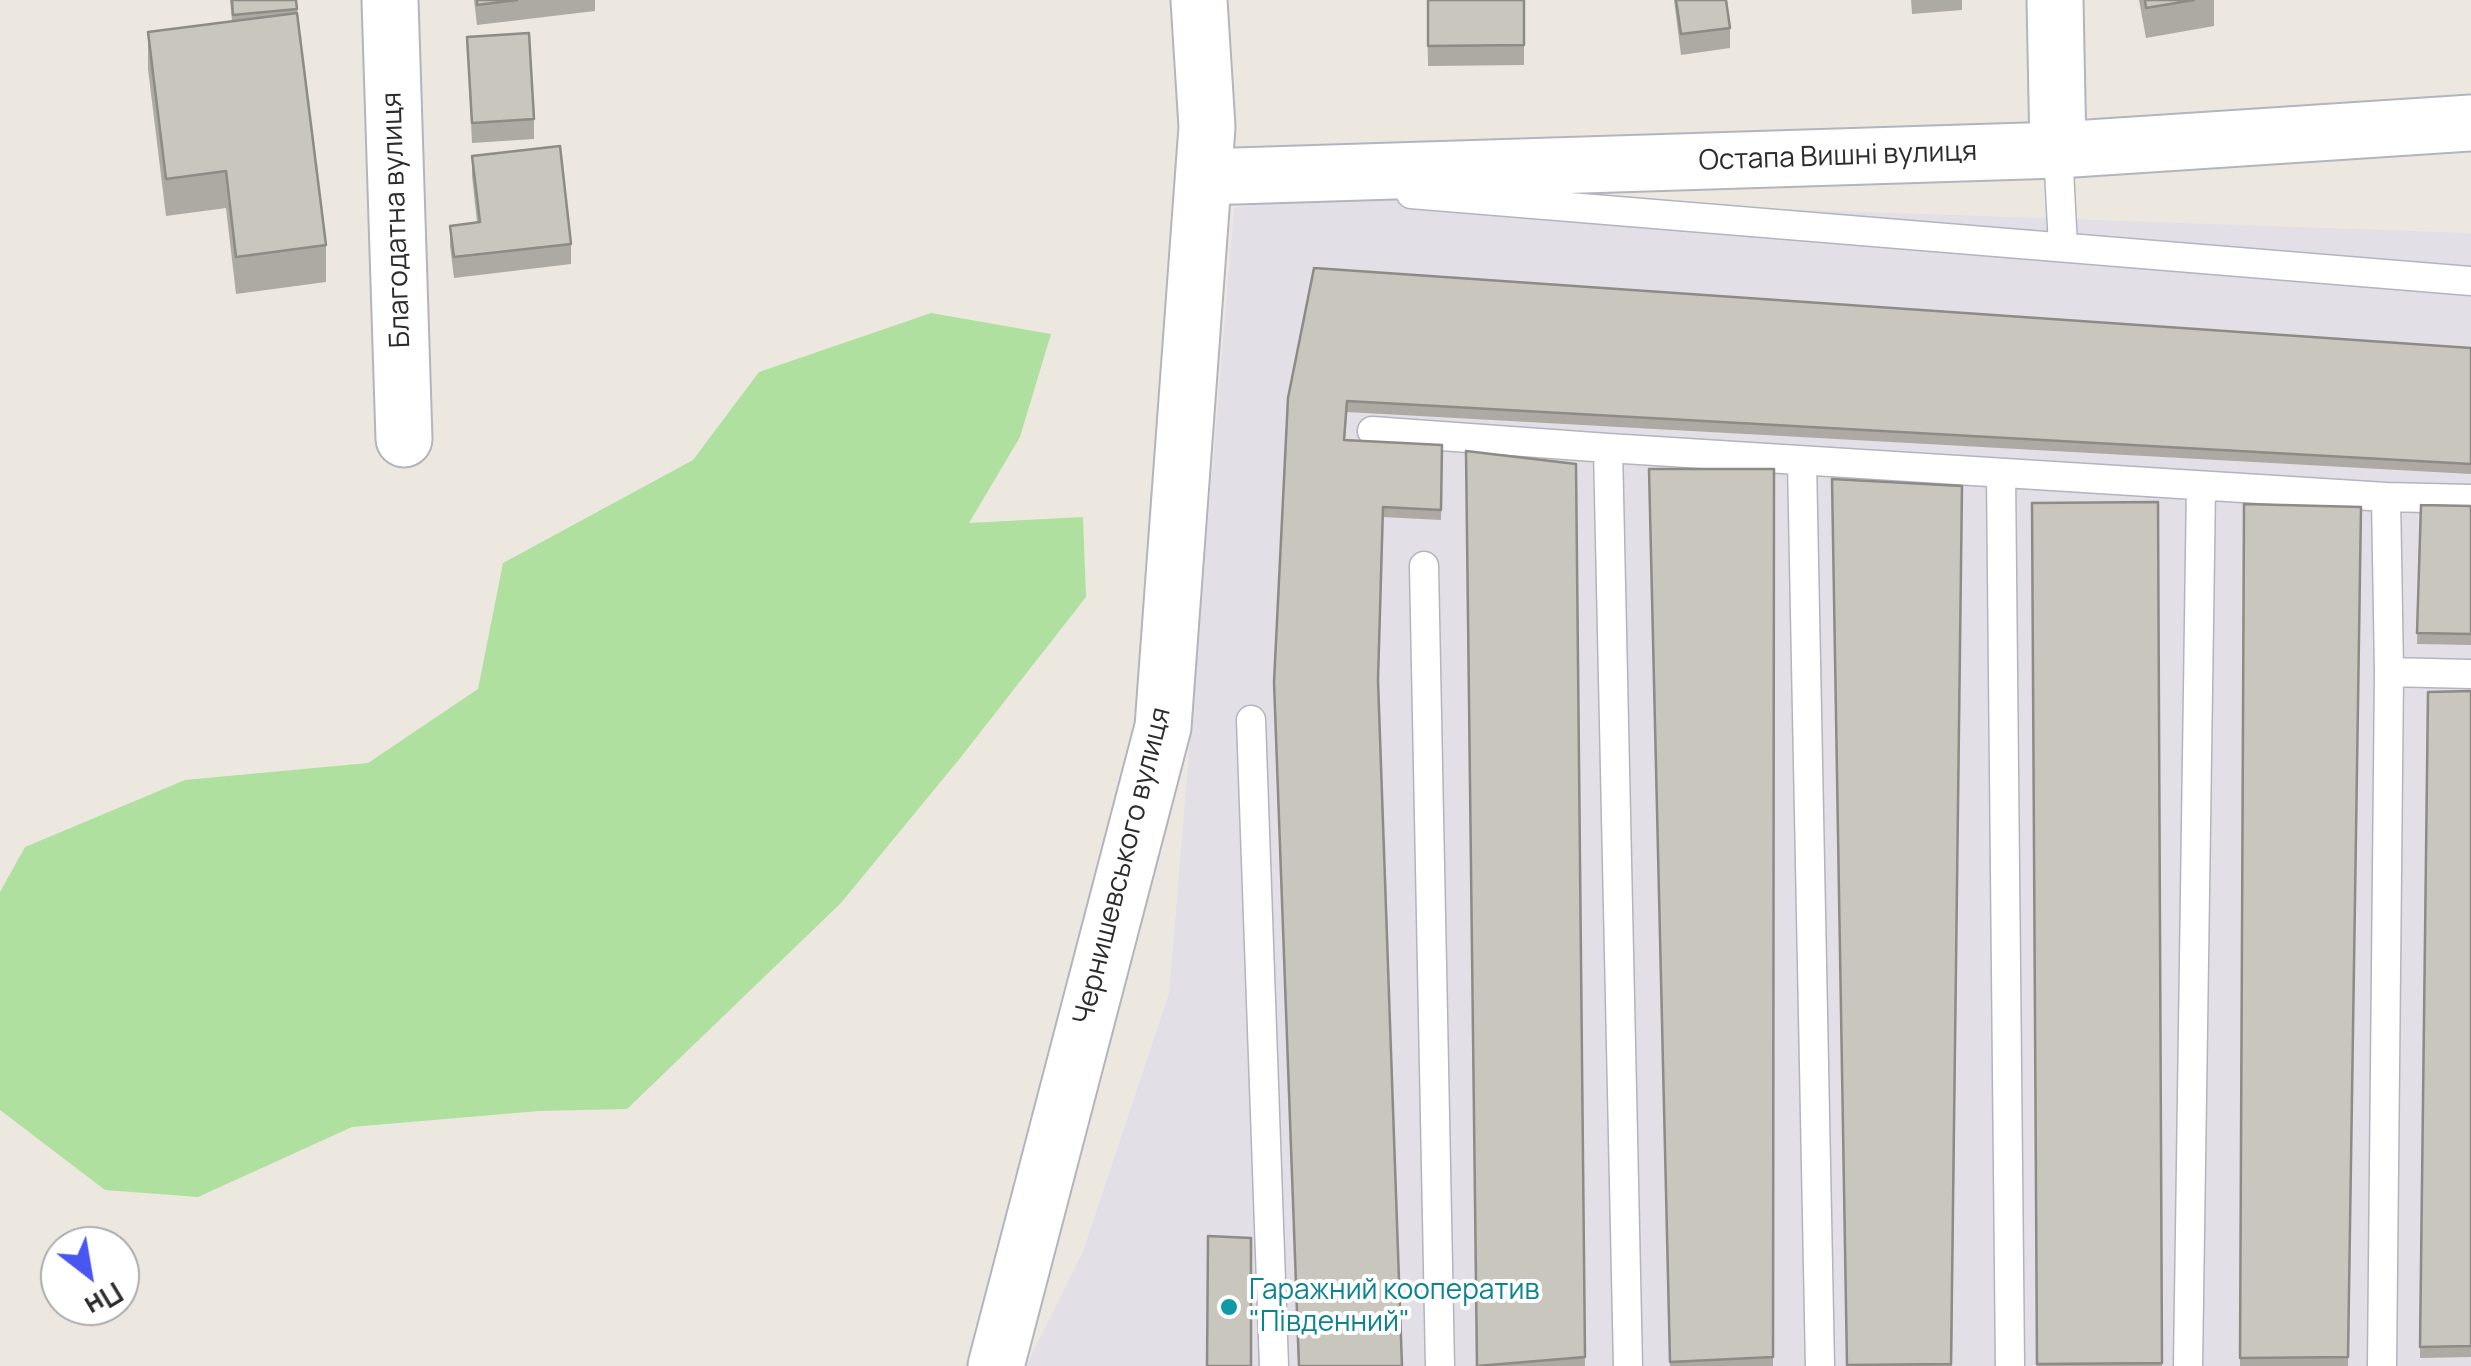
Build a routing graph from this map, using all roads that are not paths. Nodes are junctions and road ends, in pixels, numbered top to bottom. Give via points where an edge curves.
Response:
1 (390, 0) edge
2 (1200, 0) edge
3 (2055, 0) edge
4 (2471, 123) edge
5 (2058, 150) junction
6 (1204, 177) junction
7 (2063, 248) junction
8 (2471, 281) edge
9 (1372, 431) dead end
10 (404, 439) dead end
11 (1608, 448) junction
12 (1802, 461) junction
13 (2000, 473) junction
14 (2201, 486) junction
15 (2386, 497) junction
16 (2471, 499) edge
17 (1424, 566) dead end
18 (2389, 672) junction
19 (2471, 674) edge
20 (1250, 720) dead end
21 (996, 1366) edge
22 (1274, 1366) edge
23 (1440, 1366) edge
24 (1628, 1366) edge
25 (1820, 1366) edge
26 (2010, 1366) edge
27 (2188, 1366) edge
28 (2382, 1366) edge

1 - 10 street, Благодатна вулиця
2 - 6 street, Чернишевського вулиця
3 - 5 street
4 - 5 street, Остапа Вишні вулиця
5 - 6 street, Остапа Вишні вулиця
5 - 7 lane
6 - 7 lane
6 - 21 street, Чернишевського вулиця via 1162,727
7 - 8 lane
9 - 11 lane
11 - 12 lane
11 - 24 lane
12 - 13 lane
12 - 25 lane
13 - 14 lane
13 - 26 lane
14 - 15 lane
14 - 27 lane
15 - 16 lane
15 - 18 lane
17 - 23 lane
18 - 19 lane
18 - 28 lane
20 - 22 lane

